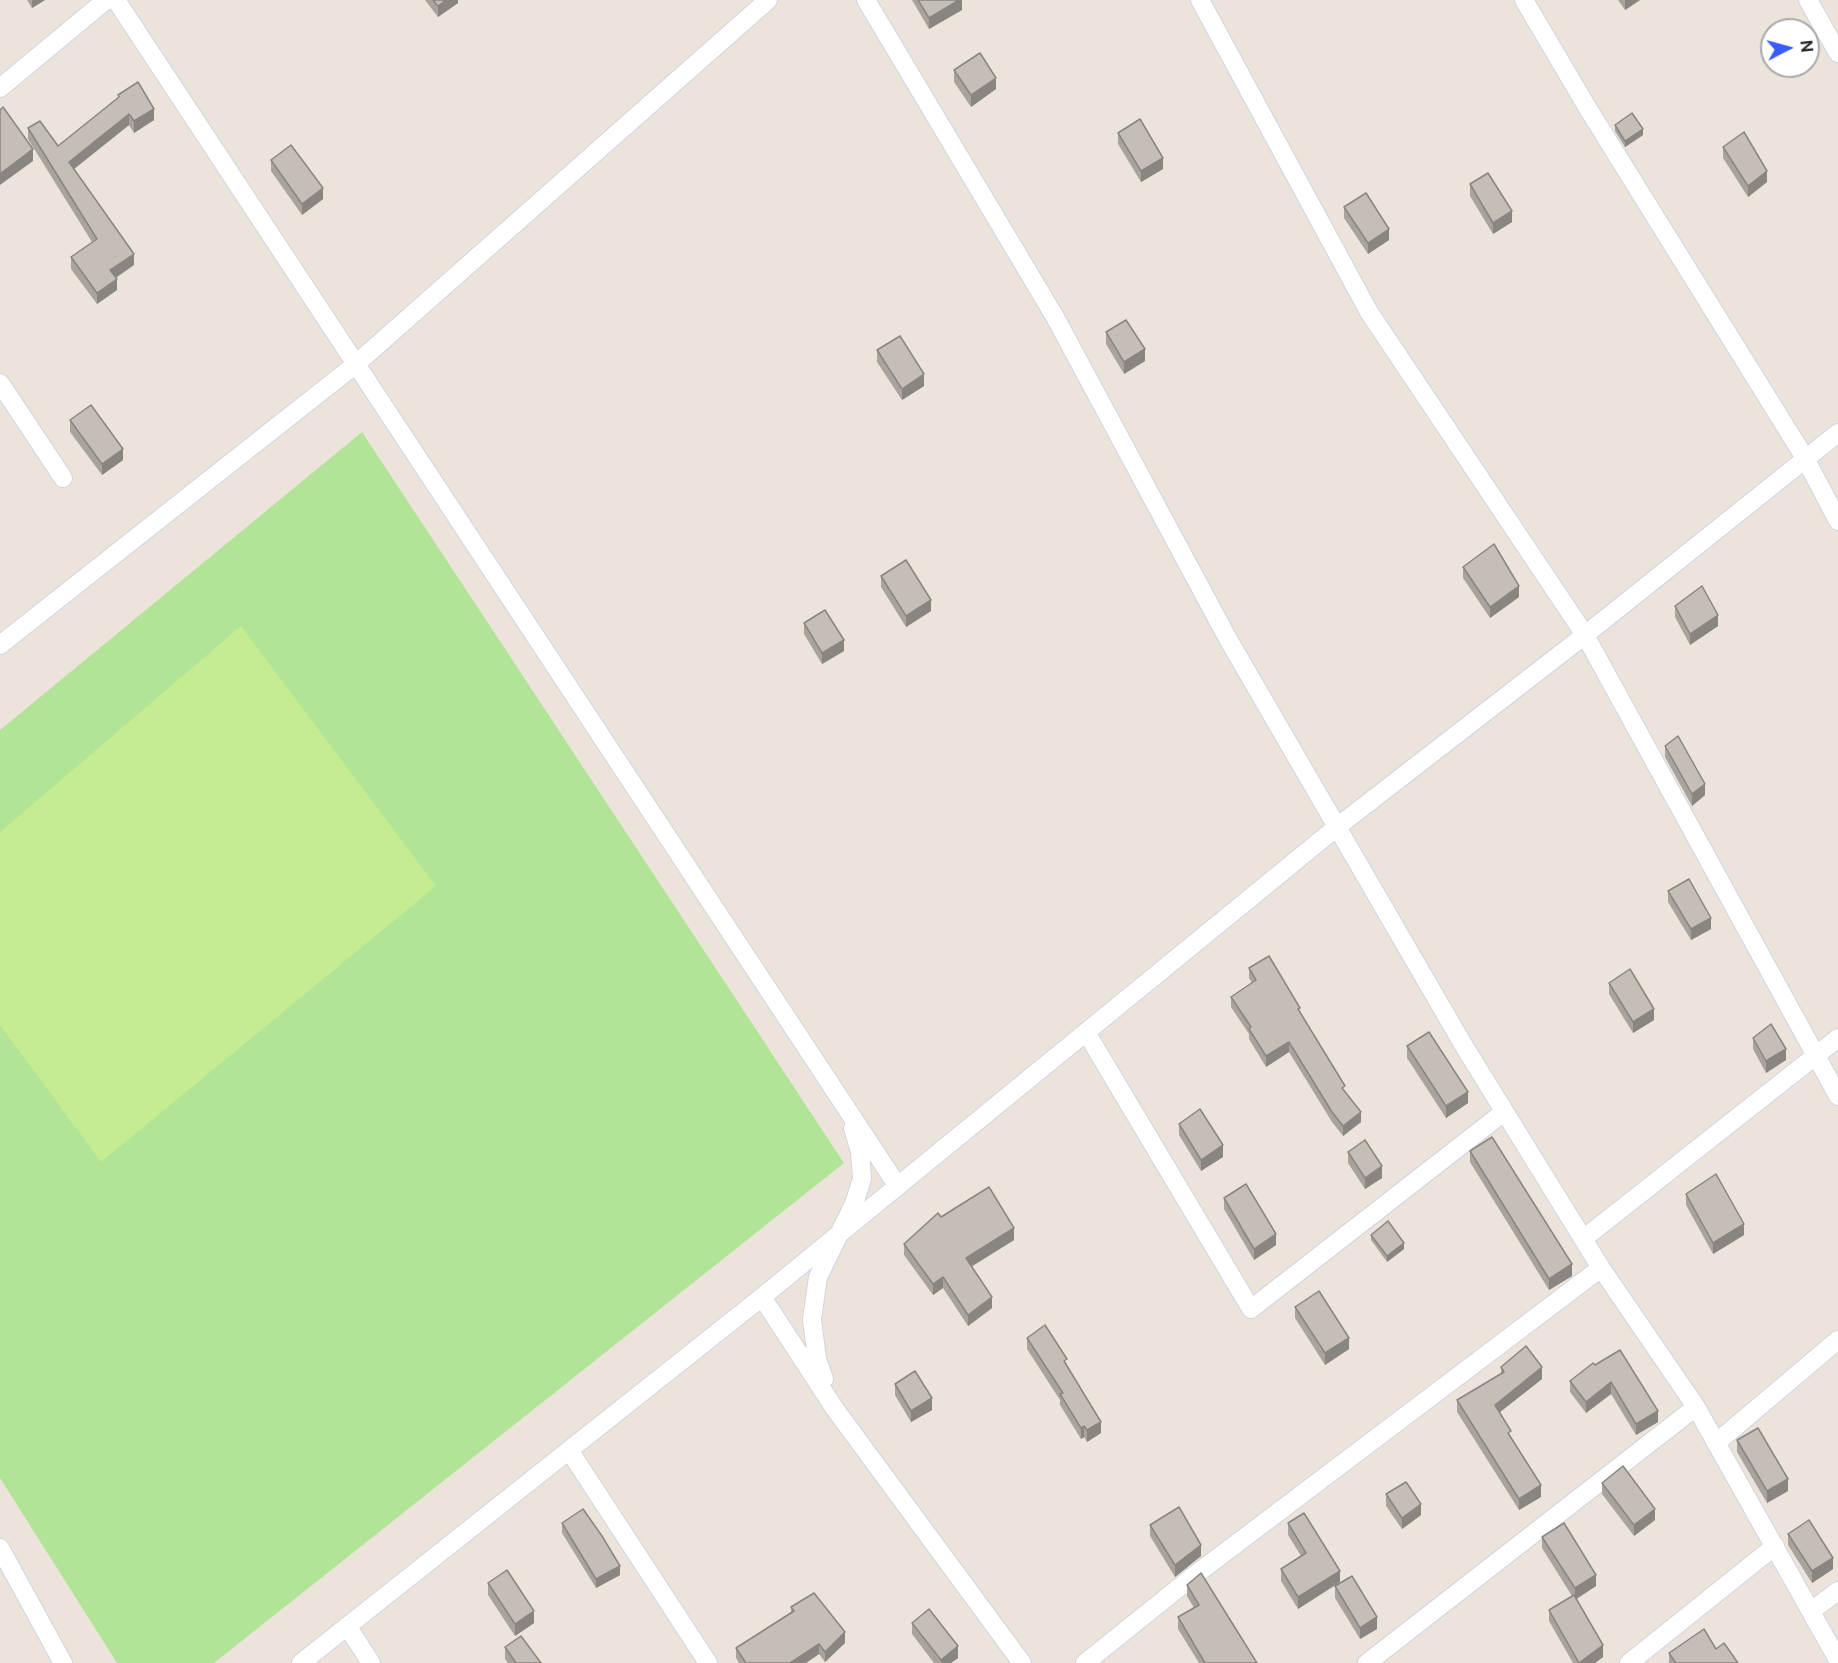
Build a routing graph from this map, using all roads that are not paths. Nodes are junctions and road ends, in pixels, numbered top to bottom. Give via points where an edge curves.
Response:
1 (105, 0) edge
2 (116, 0) edge
3 (768, 0) edge
4 (866, 0) edge
5 (1200, 0) edge
6 (1524, 0) edge
7 (1808, 0) edge
8 (1838, 53) edge
9 (0, 88) edge
10 (356, 364) junction
11 (0, 383) edge
12 (1838, 433) edge
13 (1805, 458) junction
14 (63, 478) dead end
15 (1838, 521) edge
16 (1584, 635) junction
17 (0, 645) edge
18 (1337, 827) junction
19 (1086, 1032) junction
20 (1838, 1038) edge
21 (1815, 1057) junction
22 (1838, 1096) edge
23 (847, 1109) junction
24 (1504, 1112) junction
25 (897, 1185) junction
26 (841, 1232) junction
27 (1583, 1239) junction
28 (1601, 1269) junction
29 (762, 1297) junction
30 (1838, 1340) edge
31 (1695, 1407) junction
32 (835, 1409) junction
33 (1716, 1443) junction
34 (569, 1450) junction
35 (1775, 1546) junction
36 (0, 1548) edge
37 (1838, 1590) edge
38 (1811, 1611) junction
39 (347, 1626) junction
40 (1838, 1660) edge
41 (63, 1663) edge
42 (301, 1663) edge
43 (371, 1663) edge
44 (708, 1663) edge
45 (1022, 1663) edge
46 (1085, 1663) edge
47 (1367, 1663) edge
48 (1629, 1663) edge

1 - 9 street
2 - 10 street
3 - 10 street
4 - 18 street via 1055,317 1228,639
5 - 16 street via 1369,312
6 - 13 street
7 - 8 street
10 - 17 street
10 - 23 street
11 - 14 street
12 - 13 street
13 - 15 street
13 - 16 street
16 - 18 street
16 - 21 street
18 - 19 street
18 - 24 street
19 - 24 street via 1251,1309
19 - 25 street
20 - 21 street
21 - 22 street
21 - 27 street
23 - 25 street
23 - 26 street via 860,1152 862,1179
24 - 27 street
25 - 26 street
26 - 29 street
26 - 32 street via 818,1277 812,1319 817,1359
27 - 28 street
28 - 31 street
28 - 46 street via 1191,1578
29 - 32 street
29 - 34 street
30 - 33 street
31 - 33 street
31 - 47 street
32 - 45 street
33 - 35 street
34 - 39 street
34 - 44 street
35 - 38 street
35 - 48 street
36 - 41 street
37 - 38 street
38 - 40 street
39 - 42 street
39 - 43 street

